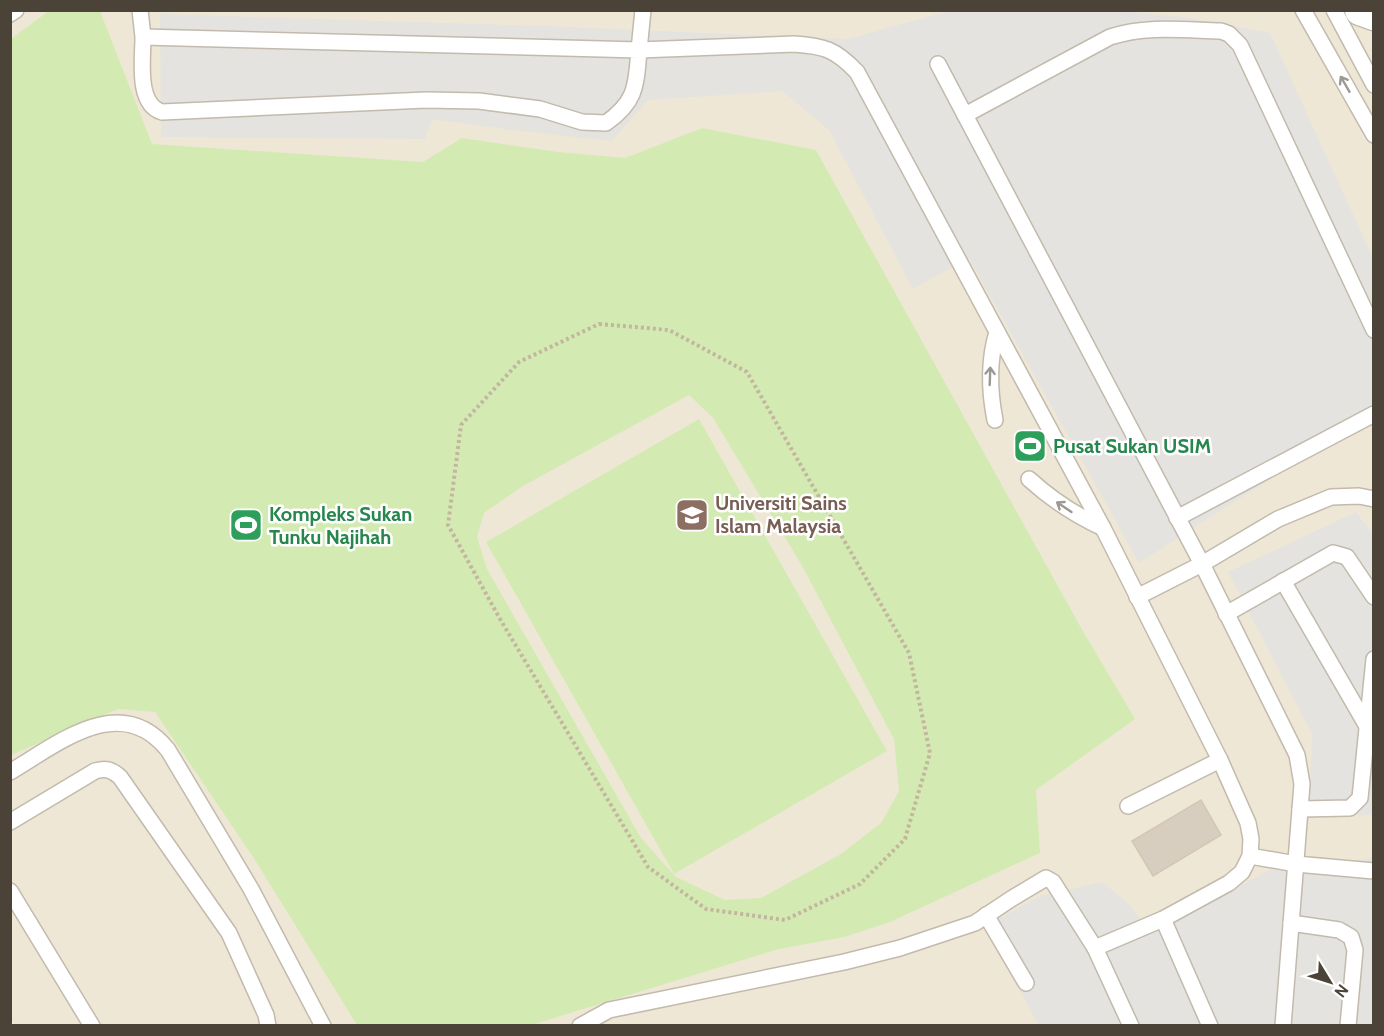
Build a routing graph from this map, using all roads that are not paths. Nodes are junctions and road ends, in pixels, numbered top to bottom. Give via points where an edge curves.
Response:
1 (16, 10) edge
2 (140, 10) edge
3 (643, 10) edge
4 (1303, 10) edge
5 (1334, 10) edge
6 (1360, 10) edge
7 (10, 14) edge
8 (1374, 15) edge
9 (143, 37) junction
10 (639, 50) junction
11 (938, 64) dead end
12 (1374, 85) edge
13 (965, 115) junction
14 (1374, 135) edge
15 (1374, 330) edge
16 (997, 332) junction
17 (1374, 414) edge
18 (994, 420) dead end
19 (1029, 479) dead end
20 (1374, 499) edge
21 (1177, 518) junction
22 (1103, 528) junction
23 (1202, 564) junction
24 (1282, 581) junction
25 (1137, 597) junction
26 (1374, 597) edge
27 (1226, 614) junction
28 (1374, 658) edge
29 (1368, 729) junction
30 (1220, 760) junction
31 (10, 772) edge
32 (1128, 806) dead end
33 (1300, 809) junction
34 (10, 822) edge
35 (1250, 856) junction
36 (1296, 864) junction
37 (1374, 871) edge
38 (10, 891) edge
39 (987, 915) junction
40 (1163, 919) junction
41 (1291, 923) junction
42 (1095, 948) junction
43 (1026, 983) dead end
44 (92, 1026) edge
45 (268, 1026) edge
46 (323, 1026) edge
47 (580, 1026) edge
48 (1131, 1026) edge
49 (1210, 1026) edge
50 (1283, 1026) edge
51 (1348, 1026) edge

1 - 7 lane
2 - 9 lane
3 - 10 lane
14 -> 4 lane
5 - 12 lane
6 - 8 street
9 - 10 lane
9 - 10 lane via 144,91 151,106 162,112 479,101 540,109 582,122 606,123 619,114 636,88
10 - 16 lane via 794,44 827,49 843,57 856,72
11 - 13 lane
13 - 15 lane via 1126,31 1229,34 1240,45
13 - 21 lane
18 -> 16 lane via 990,375
16 - 22 lane
17 - 21 lane
22 -> 19 lane via 1075,515
20 - 23 lane via 1331,496 1278,519
21 - 23 lane
22 - 25 lane
23 - 25 lane
23 - 27 lane
24 - 26 lane via 1326,556 1340,554 1352,562
24 - 27 lane
24 - 29 lane
25 - 30 lane
27 - 33 lane via 1297,755 1302,784
28 - 29 lane
29 - 33 lane via 1362,791 1356,804 1343,809
30 - 32 lane
30 - 35 lane via 1248,823
31 - 46 lane via 63,741 106,723 137,725 150,731 168,750 251,889
33 - 36 lane
34 - 45 lane via 95,771 114,772 229,933
35 - 36 lane
35 - 40 lane via 1242,872 1229,884
36 - 37 lane
36 - 41 lane
38 - 44 lane
39 - 42 lane via 1046,878 1053,882
39 - 43 lane
39 - 47 lane via 975,923 900,948 609,1010
40 - 42 lane
40 - 49 lane
41 - 50 lane
41 - 51 lane via 1339,930 1351,937 1355,950
42 - 48 lane

